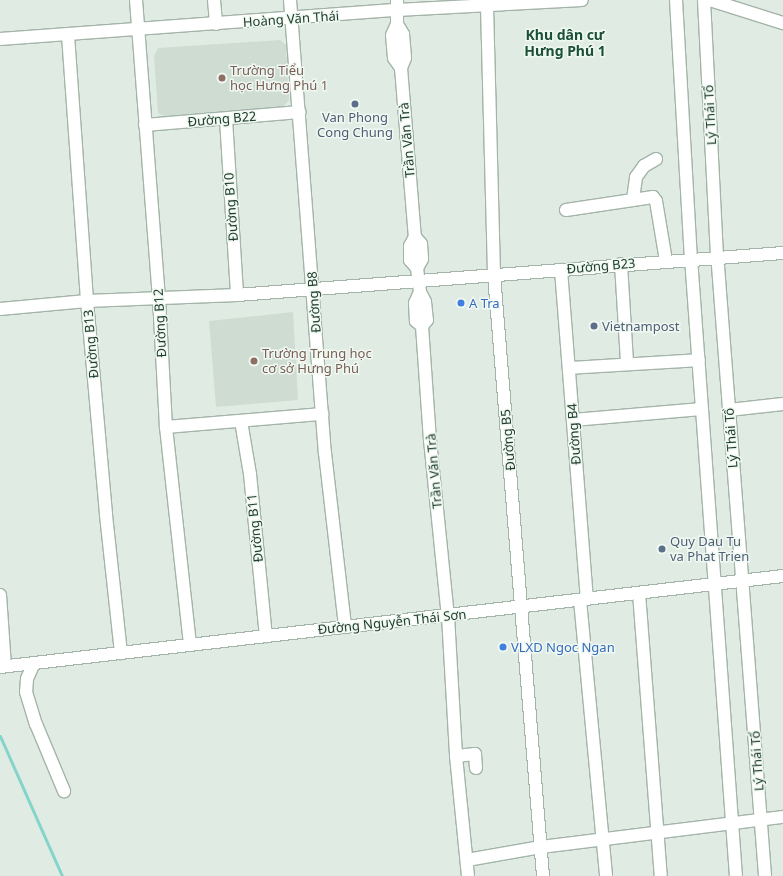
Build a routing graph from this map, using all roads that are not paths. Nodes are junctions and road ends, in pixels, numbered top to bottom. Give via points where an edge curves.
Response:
1 (136, 0) edge
2 (214, 0) edge
3 (290, 0) edge
4 (582, 0) edge
5 (676, 0) edge
6 (704, 0) edge
7 (710, 0) edge
8 (535, 1) edge
9 (397, 5) edge
10 (487, 6) junction
11 (292, 19) junction
12 (783, 23) edge
13 (216, 24) junction
14 (138, 30) junction
15 (68, 35) junction
16 (0, 40) edge
17 (299, 112) junction
18 (226, 120) junction
19 (145, 125) junction
20 (656, 159) dead end
21 (633, 199) junction
22 (566, 210) dead end
23 (783, 253) edge
24 (691, 258) junction
25 (718, 260) junction
26 (666, 261) junction
27 (621, 264) junction
28 (561, 270) junction
29 (494, 274) junction
30 (419, 286) junction
31 (313, 289) junction
32 (237, 295) junction
33 (159, 298) junction
34 (87, 301) junction
35 (0, 309) edge
36 (699, 360) junction
37 (627, 363) junction
38 (569, 368) junction
39 (783, 404) edge
40 (702, 409) junction
41 (729, 410) junction
42 (322, 414) junction
43 (573, 420) junction
44 (241, 421) junction
45 (166, 427) junction
46 (783, 576) edge
47 (742, 581) junction
48 (714, 584) junction
49 (639, 593) junction
50 (0, 595) edge
51 (583, 599) junction
52 (523, 606) junction
53 (448, 616) junction
54 (345, 627) junction
55 (266, 636) junction
56 (190, 645) junction
57 (121, 653) junction
58 (34, 663) junction
59 (2, 667) edge
60 (456, 756) junction
61 (476, 768) dead end
62 (64, 791) dead end
63 (783, 817) edge
64 (761, 819) junction
65 (732, 822) junction
66 (657, 832) junction
67 (601, 839) junction
68 (541, 847) junction
69 (467, 860) junction
70 (468, 876) edge
71 (543, 876) edge
72 (606, 876) edge
73 (661, 876) edge
74 (736, 876) edge
75 (765, 876) edge

1 - 14 street, Đường B12
2 - 13 street
3 - 11 street, Đường B8
4 - 8 street, Hoàng Văn Thái
5 - 24 street, Lý Thái Tổ
6 - 25 street, Lý Thái Tổ
7 - 12 street
8 - 10 street, Hoàng Văn Thái
9 - 10 street, Hoàng Văn Thái
9 - 11 street, Hoàng Văn Thái
9 - 30 street, Trần Văn Trà via 397,24 403,34 406,58 401,68 415,237 421,244 422,259 417,268
10 - 29 street, Đường B5
11 - 13 street, Hoàng Văn Thái
11 - 17 street, Đường B8
13 - 14 street, Hoàng Văn Thái
14 - 15 street, Hoàng Văn Thái
14 - 19 street, Đường B12
15 - 16 street, Hoàng Văn Thái
15 - 34 street, Đường B13
17 - 18 street, Đường B22
17 - 31 street, Đường B8
18 - 19 street, Đường B22
18 - 32 street, Đường B10
19 - 33 street, Đường B12
20 - 21 street via 644,166 636,177
21 - 22 street
21 - 26 street via 651,196 655,198
23 - 25 street, Đường B23
24 - 25 street, Đường B23
24 - 26 street, Đường B23
24 - 36 street, Lý Thái Tổ
25 - 41 street, Lý Thái Tổ
26 - 27 street, Đường B23
27 - 28 street, Đường B23
27 - 37 street
28 - 29 street, Đường B23
28 - 38 street, Đường B4
29 - 30 street, Đường B23
29 - 52 street, Đường B5
30 - 31 street, Đường B23
30 - 53 street, Trần Văn Trà via 425,302 427,320 422,326 430,440
31 - 32 street, Đường B23
31 - 42 street, Đường B8
32 - 33 street, Đường B23
33 - 34 street, Đường B23
33 - 45 street, Đường B12
34 - 35 street, Đường B23
34 - 57 street, Đường B13
36 - 37 street
36 - 40 street, Lý Thái Tổ
37 - 38 street
38 - 43 street, Đường B4
39 - 41 street
40 - 43 street
40 - 48 street, Lý Thái Tổ
41 - 47 street, Lý Thái Tổ
42 - 44 street
42 - 54 street, Đường B8
43 - 51 street, Đường B4
44 - 45 street
44 - 55 street, Đường B11 via 250,474
45 - 56 street, Đường B12
46 - 47 street, Đường Nguyễn Thái Sơn
47 - 48 street, Đường Nguyễn Thái Sơn
47 - 64 street, Lý Thái Tổ
48 - 49 street, Đường Nguyễn Thái Sơn
48 - 65 street, Lý Thái Tổ
49 - 51 street, Đường Nguyễn Thái Sơn
49 - 66 street
50 - 59 street
51 - 52 street, Đường Nguyễn Thái Sơn
51 - 67 street, Đường B4
52 - 53 street, Đường Nguyễn Thái Sơn
52 - 68 street, Đường B5
53 - 54 street, Đường Nguyễn Thái Sơn
53 - 60 street, Trần Văn Trà
54 - 55 street, Đường Nguyễn Thái Sơn
55 - 56 street, Đường Nguyễn Thái Sơn
56 - 57 street, Đường Nguyễn Thái Sơn
57 - 58 street, Đường Nguyễn Thái Sơn
58 - 59 street, Đường Nguyễn Thái Sơn
58 - 62 street via 27,679 26,692 36,724
60 - 61 street via 475,754
60 - 69 street, Trần Văn Trà
63 - 64 street
64 - 65 street
64 - 75 street, Lý Thái Tổ
65 - 66 street
65 - 74 street, Lý Thái Tổ
66 - 67 street
66 - 73 street
67 - 68 street
67 - 72 street, Đường B4
68 - 69 street
68 - 71 street, Đường B5
69 - 70 street, Trần Văn Trà

